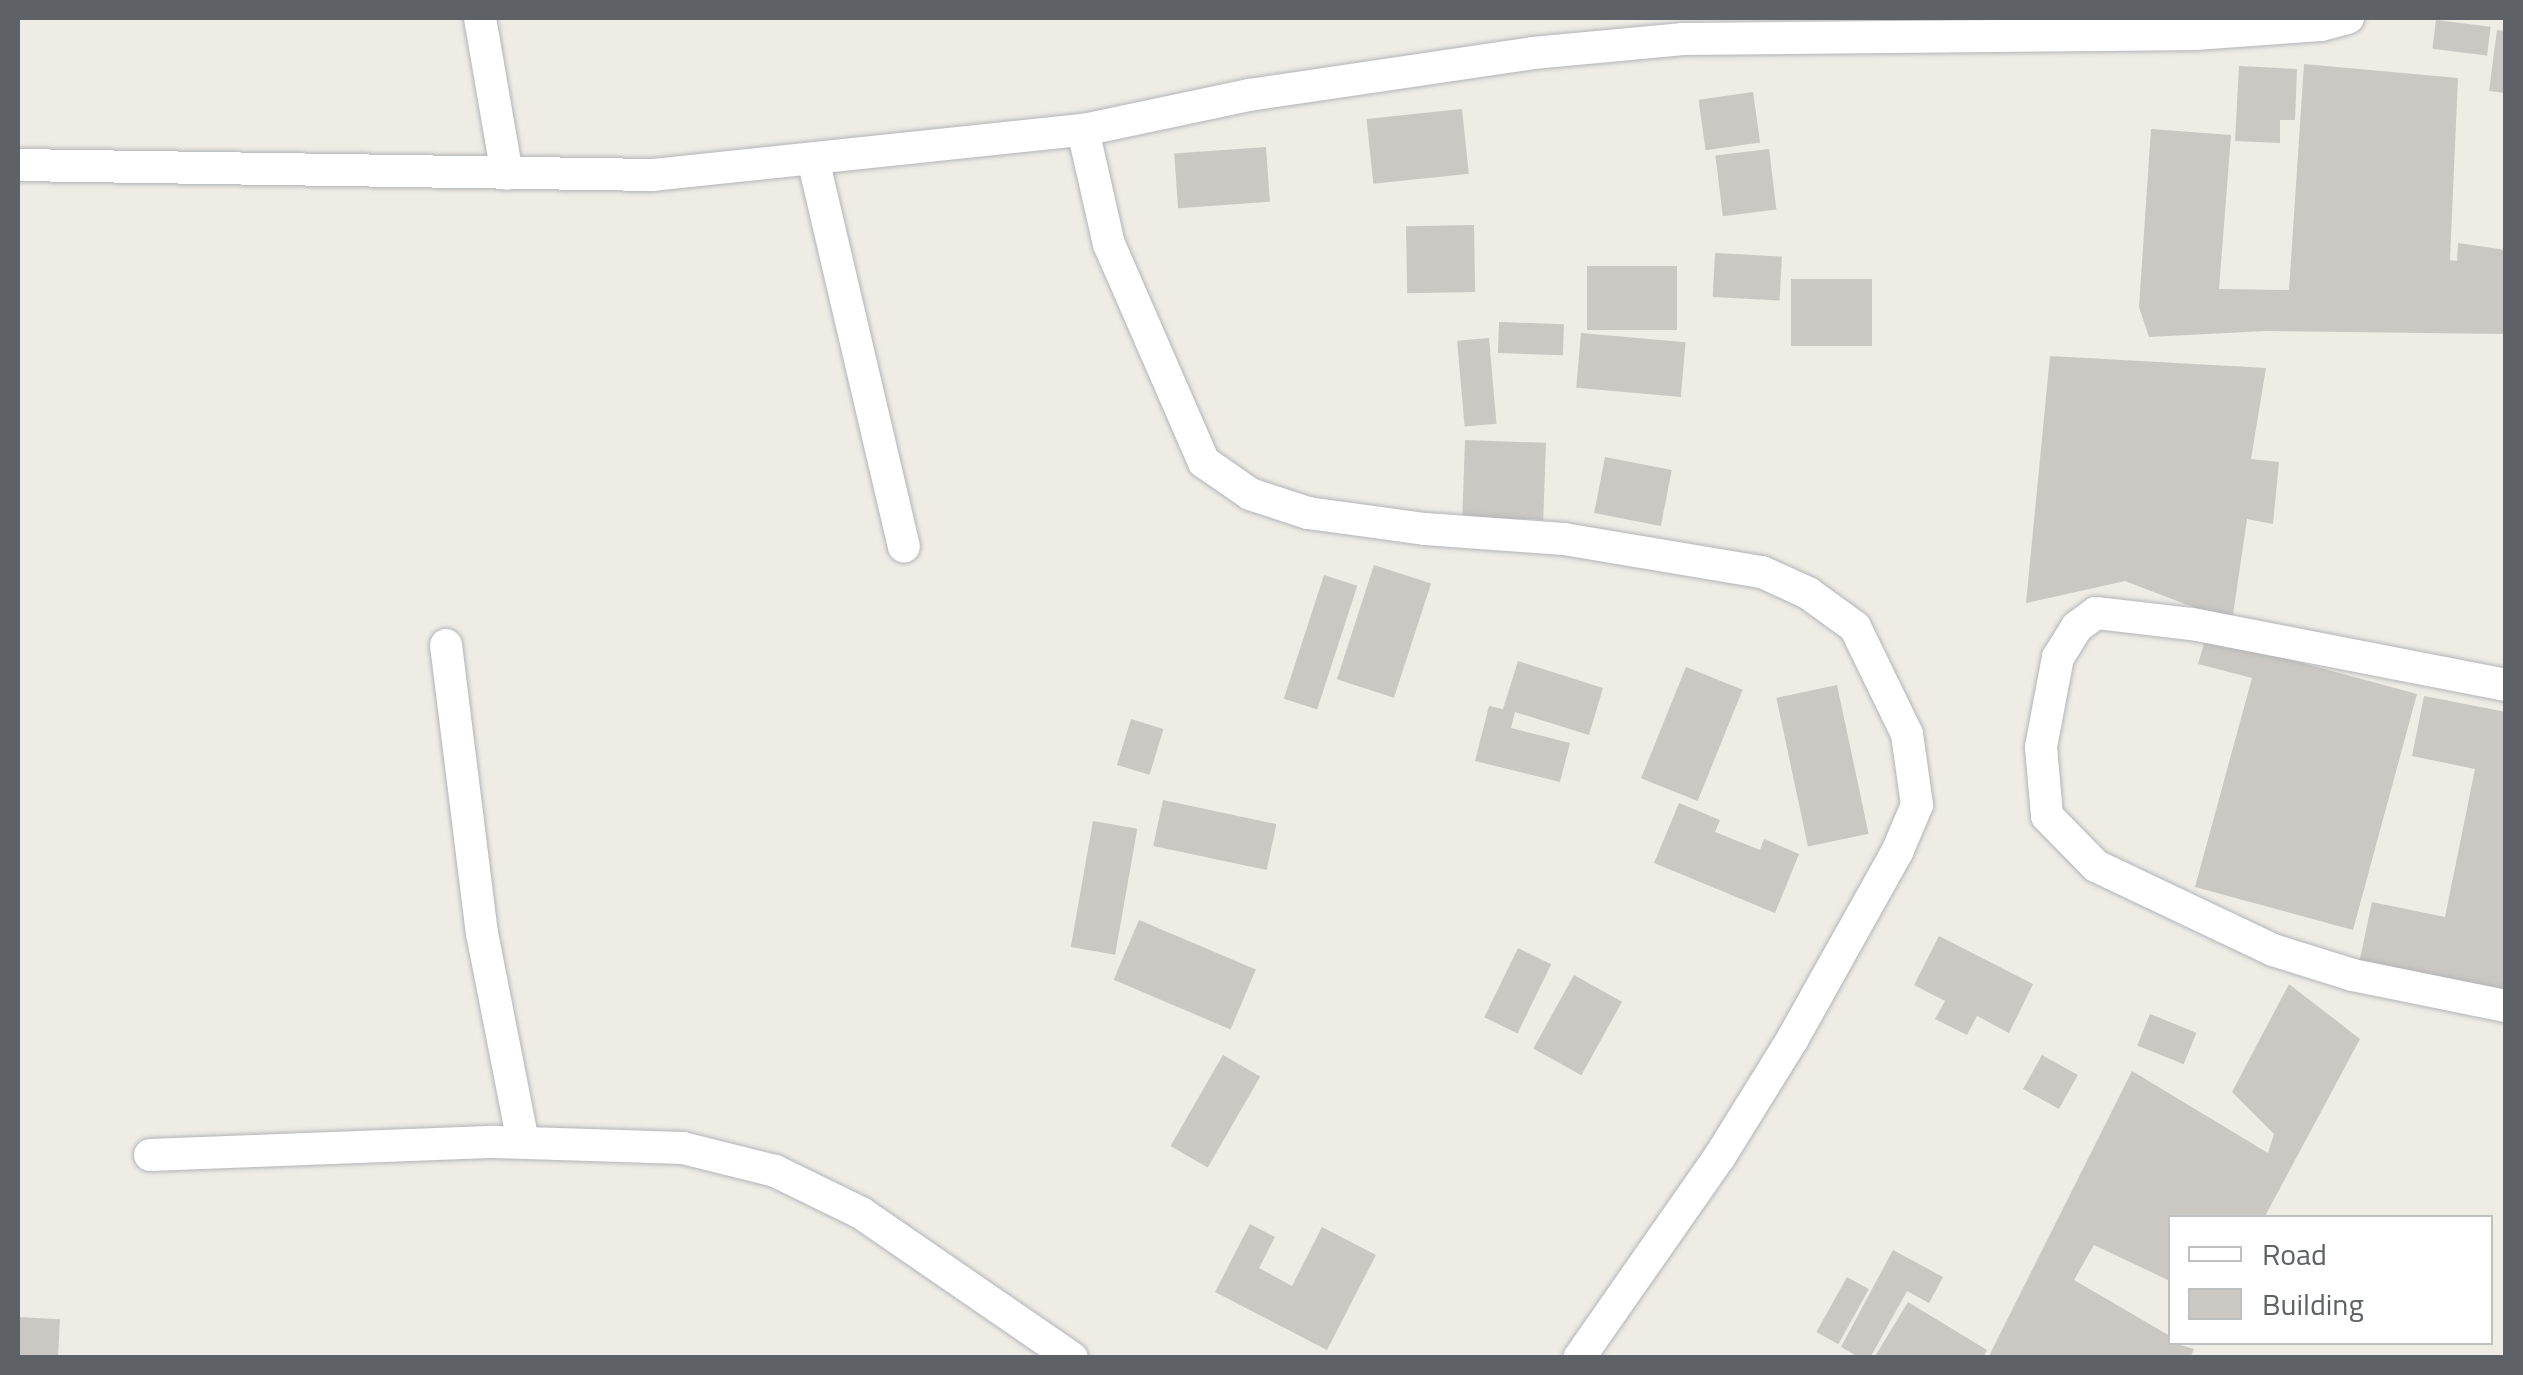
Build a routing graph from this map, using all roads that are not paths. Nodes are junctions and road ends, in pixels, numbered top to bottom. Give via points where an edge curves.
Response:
1 (480, 18) edge
2 (2348, 18) edge
3 (1685, 28) edge
4 (1082, 130) junction
5 (813, 159) junction
6 (18, 165) edge
7 (507, 174) junction
8 (904, 546) dead end
9 (446, 645) dead end
10 (2506, 685) edge
11 (2506, 1006) edge
12 (523, 1142) junction
13 (150, 1155) dead end
14 (1072, 1358) edge
15 (1579, 1358) edge

1 - 7 street
2 - 3 street via 2195,34
3 - 4 street via 1400,69
4 - 5 street
4 - 15 street via 1108,244 1204,462 1250,494 1308,513 1564,539 1762,572 1808,593 1855,627 1907,734 1917,805 1898,852 1720,1156
5 - 7 street via 652,174
5 - 8 street
6 - 7 street
9 - 12 street via 482,933
10 - 11 street via 2191,624 2096,613 2076,627 2058,657 2041,748 2048,816 2096,866 2273,950 2353,975
12 - 13 street
12 - 14 street via 683,1148 774,1171 861,1212

